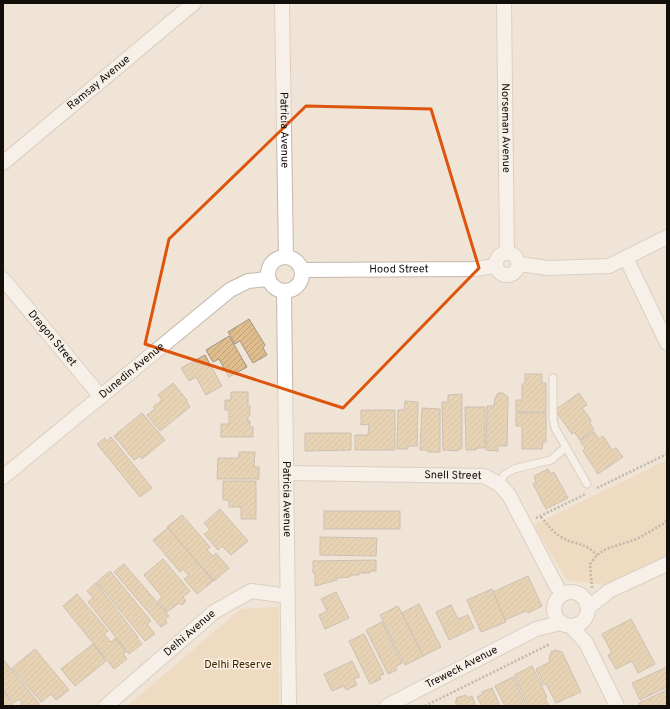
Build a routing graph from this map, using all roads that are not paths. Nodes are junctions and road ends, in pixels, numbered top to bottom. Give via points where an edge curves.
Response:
1 (194, 3) edge
2 (282, 3) edge
3 (504, 3) edge
4 (3, 163) edge
5 (667, 237) edge
6 (507, 253) junction
7 (286, 257) junction
8 (626, 258) junction
9 (519, 264) junction
10 (496, 266) junction
11 (302, 270) junction
12 (3, 279) edge
13 (268, 279) junction
14 (284, 291) junction
15 (667, 343) edge
16 (553, 378) dead end
17 (101, 397) junction
18 (566, 447) junction
19 (287, 473) junction
20 (3, 477) edge
21 (499, 484) junction
22 (587, 484) dead end
23 (667, 564) edge
24 (557, 587) dead end
25 (609, 591) junction
26 (588, 594) junction
27 (288, 596) junction
28 (554, 611) junction
29 (587, 613) junction
30 (566, 625) junction
31 (536, 629) junction
32 (586, 642) junction
33 (106, 706) edge
34 (289, 706) edge
35 (387, 706) edge
36 (617, 706) edge

1 - 4 street, Ramsay Avenue
2 - 7 street, Patricia Avenue
3 - 6 street, Norseman Avenue
5 - 8 street
6 - 9 street via 515,256
6 - 10 street via 500,255
7 - 11 street via 292,258
7 - 13 street via 274,260 270,265
8 - 9 street via 609,266 548,268
8 - 15 street
9 - 10 street via 515,273 509,276 502,275
10 - 11 street, Hood Street via 475,269
11 - 14 street via 297,286
12 - 17 street, Dragon Street
13 - 14 street via 276,288
13 - 17 street, Dunedin Avenue via 248,281 230,290
14 - 19 street, Patricia Avenue
16 - 18 lane via 553,418 555,428
17 - 20 street, Dunedin Avenue
18 - 21 lane via 551,460 514,469 504,475
18 - 22 lane
19 - 21 street, Snell Street via 484,476
19 - 27 street, Patricia Avenue
21 - 24 street, Snell Street via 510,495
23 - 25 street
25 - 26 street
25 - 29 street
26 - 28 street via 561,594 554,605
26 - 29 street
27 - 33 street, Delhi Avenue via 251,591 214,612
27 - 34 street, Patricia Avenue
28 - 30 street via 556,618
28 - 31 street, Treweck Avenue
29 - 30 street via 579,624
29 - 32 street
30 - 31 street, Treweck Avenue
30 - 32 street
31 - 35 street, Treweck Avenue
32 - 36 street

